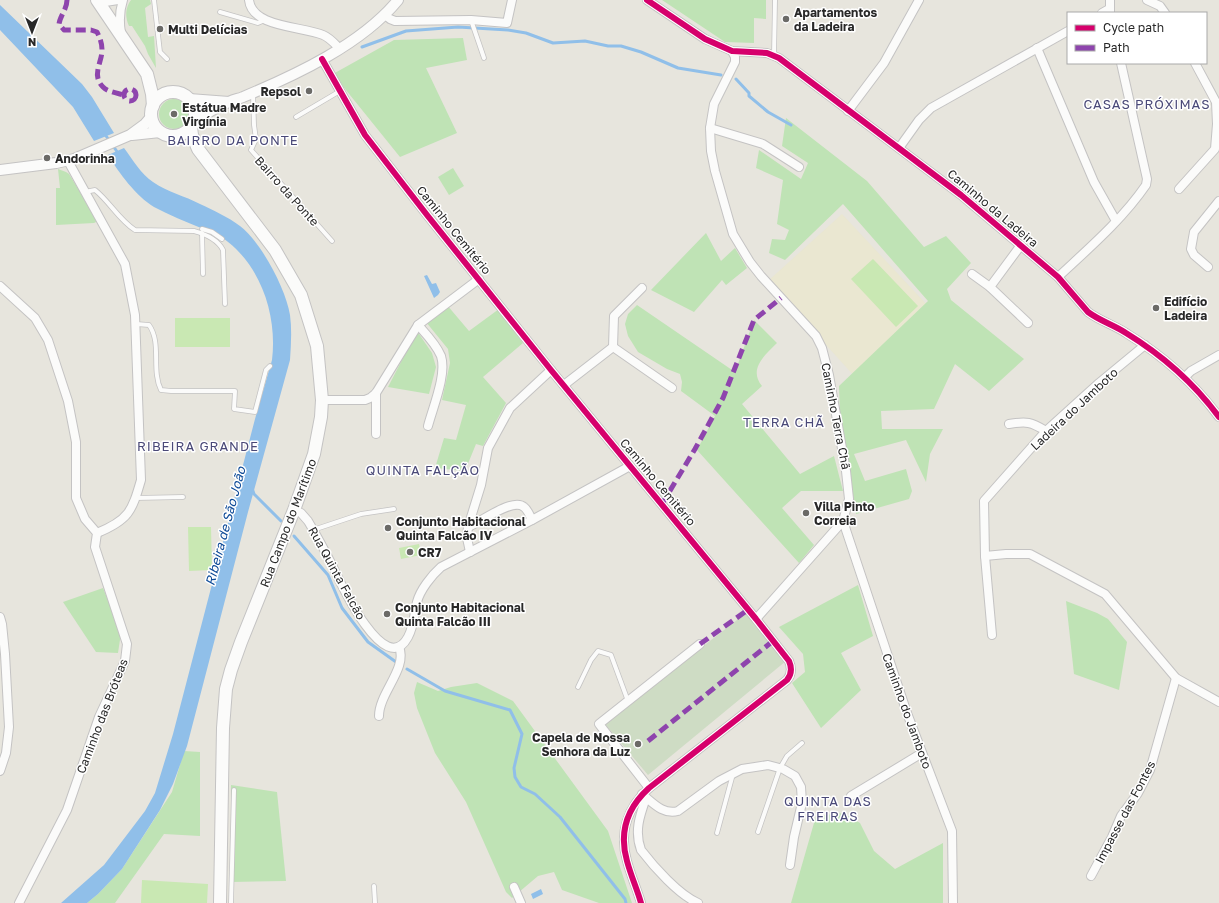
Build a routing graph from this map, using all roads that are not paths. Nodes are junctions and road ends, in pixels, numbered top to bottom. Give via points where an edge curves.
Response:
1 (118, 0) edge
2 (123, 0) edge
3 (154, 0) edge
4 (249, 0) edge
5 (398, 0) edge
6 (512, 0) edge
7 (647, 0) edge
8 (776, 0) edge
9 (919, 0) edge
10 (1110, 0) edge
11 (1147, 0) edge
12 (99, 1) edge
13 (220, 12) dead end
14 (1107, 12) edge
15 (1164, 12) edge
16 (385, 15) junction
17 (266, 20) junction
18 (471, 22) junction
19 (1067, 32) edge
20 (122, 36) junction
21 (339, 48) junction
22 (1037, 48) junction
23 (732, 51) junction
24 (774, 55) junction
25 (484, 58) dead end
26 (167, 59) dead end
27 (322, 59) junction
28 (1121, 64) edge
29 (1197, 64) edge
30 (147, 74) junction
31 (340, 91) junction
32 (171, 92) junction
33 (253, 92) junction
34 (189, 99) junction
35 (229, 102) junction
36 (848, 111) junction
37 (152, 112) junction
38 (296, 117) dead end
39 (193, 124) junction
40 (710, 128) junction
41 (160, 132) junction
42 (130, 135) junction
43 (174, 136) junction
44 (899, 148) junction
45 (198, 149) junction
46 (68, 161) junction
47 (799, 167) dead end
48 (0, 170) edge
49 (1179, 189) dead end
50 (85, 192) junction
51 (1219, 201) edge
52 (1116, 221) junction
53 (202, 231) junction
54 (222, 239) dead end
55 (332, 241) dead end
56 (1021, 245) junction
57 (1208, 267) dead end
58 (203, 274) dead end
59 (972, 274) dead end
60 (1058, 277) junction
61 (479, 279) junction
62 (0, 286) edge
63 (990, 287) junction
64 (642, 288) dead end
65 (225, 304) dead end
66 (1028, 323) dead end
67 (135, 324) junction
68 (418, 325) junction
69 (1145, 345) junction
70 (613, 347) junction
71 (1219, 355) edge
72 (270, 366) dead end
73 (551, 370) junction
74 (1185, 377) junction
75 (564, 385) junction
76 (672, 388) dead end
77 (376, 393) junction
78 (322, 400) junction
79 (1219, 417) edge
80 (1009, 424) dead end
81 (428, 426) dead end
82 (1046, 431) junction
83 (376, 434) dead end
84 (630, 466) junction
85 (183, 497) dead end
86 (136, 498) junction
87 (394, 509) dead end
88 (294, 510) junction
89 (532, 520) junction
90 (843, 521) junction
91 (468, 527) junction
92 (313, 530) junction
93 (97, 533) junction
94 (470, 552) junction
95 (985, 556) junction
96 (0, 617) edge
97 (756, 619) junction
98 (992, 635) dead end
99 (700, 644) dead end
100 (399, 647) junction
101 (1176, 678) junction
102 (578, 687) dead end
103 (628, 702) junction
104 (1219, 702) edge
105 (379, 716) dead end
106 (802, 743) dead end
107 (922, 753) junction
108 (780, 768) junction
109 (0, 771) edge
110 (733, 774) junction
111 (648, 788) junction
112 (234, 790) dead end
113 (644, 796) junction
114 (850, 796) dead end
115 (758, 832) dead end
116 (717, 833) dead end
117 (790, 865) dead end
118 (1091, 876) dead end
119 (374, 886) dead end
120 (514, 887) dead end
121 (19, 903) edge
122 (220, 903) edge
123 (231, 903) edge
124 (375, 903) edge
125 (521, 903) edge
126 (640, 903) edge
127 (698, 903) edge
128 (953, 903) edge

1 - 12 street
2 - 20 street via 119,22
3 - 26 lane via 160,52
4 - 17 street via 252,11
5 - 16 street
6 - 18 street via 507,23
7 - 23 street via 705,39
8 - 24 lane
9 - 36 street via 884,63
10 - 14 street
11 - 15 street via 1160,6
12 - 20 main road
13 - 17 lane via 258,23
16 - 18 street via 395,21
16 - 21 street
17 - 21 street via 322,34
18 - 25 lane
19 - 22 street
20 - 30 main road
21 - 27 street
22 - 44 street via 931,108
22 - 52 street via 1094,182
23 - 24 street, Caminho da Ladeira via 757,51
23 - 40 street, Caminho Terra Chã via 735,62 714,104
24 - 36 street, Caminho da Ladeira
27 - 31 street, Caminho Cemitério
27 - 33 street
28 - 52 street via 1147,179 1146,185
29 - 49 street via 1216,102 1216,149
30 - 32 main road
30 - 37 main road via 152,94
31 - 38 lane
31 - 61 street, Caminho Cemitério via 365,135
32 - 34 main road
32 - 37 main road via 160,97
33 - 35 street
33 - 55 lane, Bairro da Ponte via 256,139 251,150
34 - 35 street
34 - 39 main road via 196,113
35 - 39 street
36 - 44 street, Caminho da Ladeira
37 - 41 main road via 153,122
37 - 42 street via 145,124
39 - 43 main road via 184,134
39 - 45 main road, Rua Campo do Marítimo via 192,135
40 - 47 street via 762,144
40 - 90 street, Caminho Terra Chã via 714,164 732,234 761,276 816,336 822,348 846,471 849,499
41 - 42 street
41 - 43 main road
42 - 46 street
43 - 45 main road, Rua Campo do Marítimo
44 - 56 street, Caminho da Ladeira
45 - 78 main road, Rua Campo do Marítimo via 275,250 301,295 316,346
46 - 48 street
46 - 50 street
50 - 53 lane via 95,190 135,230
50 - 67 street via 125,264
51 - 57 street via 1194,232 1194,255
52 - 60 street
53 - 54 lane via 212,232
53 - 58 lane
53 - 65 lane via 222,248
56 - 60 street, Caminho da Ladeira
56 - 63 street
59 - 63 street
60 - 69 street, Caminho da Ladeira via 1094,317
61 - 68 street
61 - 73 street, Caminho Cemitério
62 - 93 street via 35,318 48,340 68,401 76,442 76,498 85,519
63 - 66 street
64 - 70 street via 614,316
67 - 72 lane via 149,325 153,331 158,383 161,390 235,391 234,409 255,412 266,370
67 - 86 street via 141,480
68 - 77 street
68 - 81 street via 440,355 443,365
69 - 74 street, Caminho da Ladeira
69 - 82 street, Ladeira do Jamboto
70 - 75 street
70 - 76 street
71 - 74 street
73 - 75 street, Caminho Cemitério
73 - 91 street via 510,408 488,448 481,485
74 - 79 street, Caminho da Ladeira
75 - 84 street, Caminho Cemitério
77 - 78 street via 365,400
77 - 83 street
78 - 88 main road, Rua Campo do Marítimo via 314,454
80 - 82 street via 1032,423
82 - 95 street, Ladeira do Jamboto via 984,501
84 - 89 street
84 - 97 street, Caminho Cemitério
85 - 86 lane
86 - 93 street via 129,512 114,526
87 - 92 lane via 361,514
88 - 92 street, Rua Quinta Falcão via 305,516
88 - 122 main road, Rua Campo do Marítimo via 231,670 226,689
89 - 91 street via 526,508 516,504
89 - 94 street
90 - 97 street
90 - 107 street, Caminho do Jamboto
91 - 94 street
92 - 100 street, Rua Quinta Falcão via 368,629 385,645
93 - 121 street, Caminho das Bróteas via 95,547 127,644 125,661 99,717 67,810
94 - 100 street via 435,572 417,601 413,624 405,642
95 - 98 street, Ladeira do Jamboto
95 - 101 street via 1030,554 1105,594
96 - 109 street via 9,727 6,753
97 - 111 street, Caminho Cemitério via 789,661 790,677
99 - 103 street
100 - 105 street via 400,664 383,699
101 - 104 street
101 - 118 street, Impasse das Fontes via 1150,770 1138,793 1121,816
102 - 103 lane via 598,651 611,655
103 - 111 street via 599,724
106 - 108 lane via 786,756
107 - 114 street
107 - 128 street, Caminho do Jamboto via 952,831
108 - 110 street via 768,765 742,769
108 - 115 lane
108 - 117 street via 795,776 801,787 802,803
110 - 113 street via 719,781 678,811 668,812 661,809
110 - 116 lane
111 - 113 street, Caminho Cemitério
112 - 123 lane
113 - 126 street, Caminho Cemitério via 631,809 624,836 627,862
113 - 127 street via 637,833 641,850 682,893
119 - 124 lane
120 - 125 street

